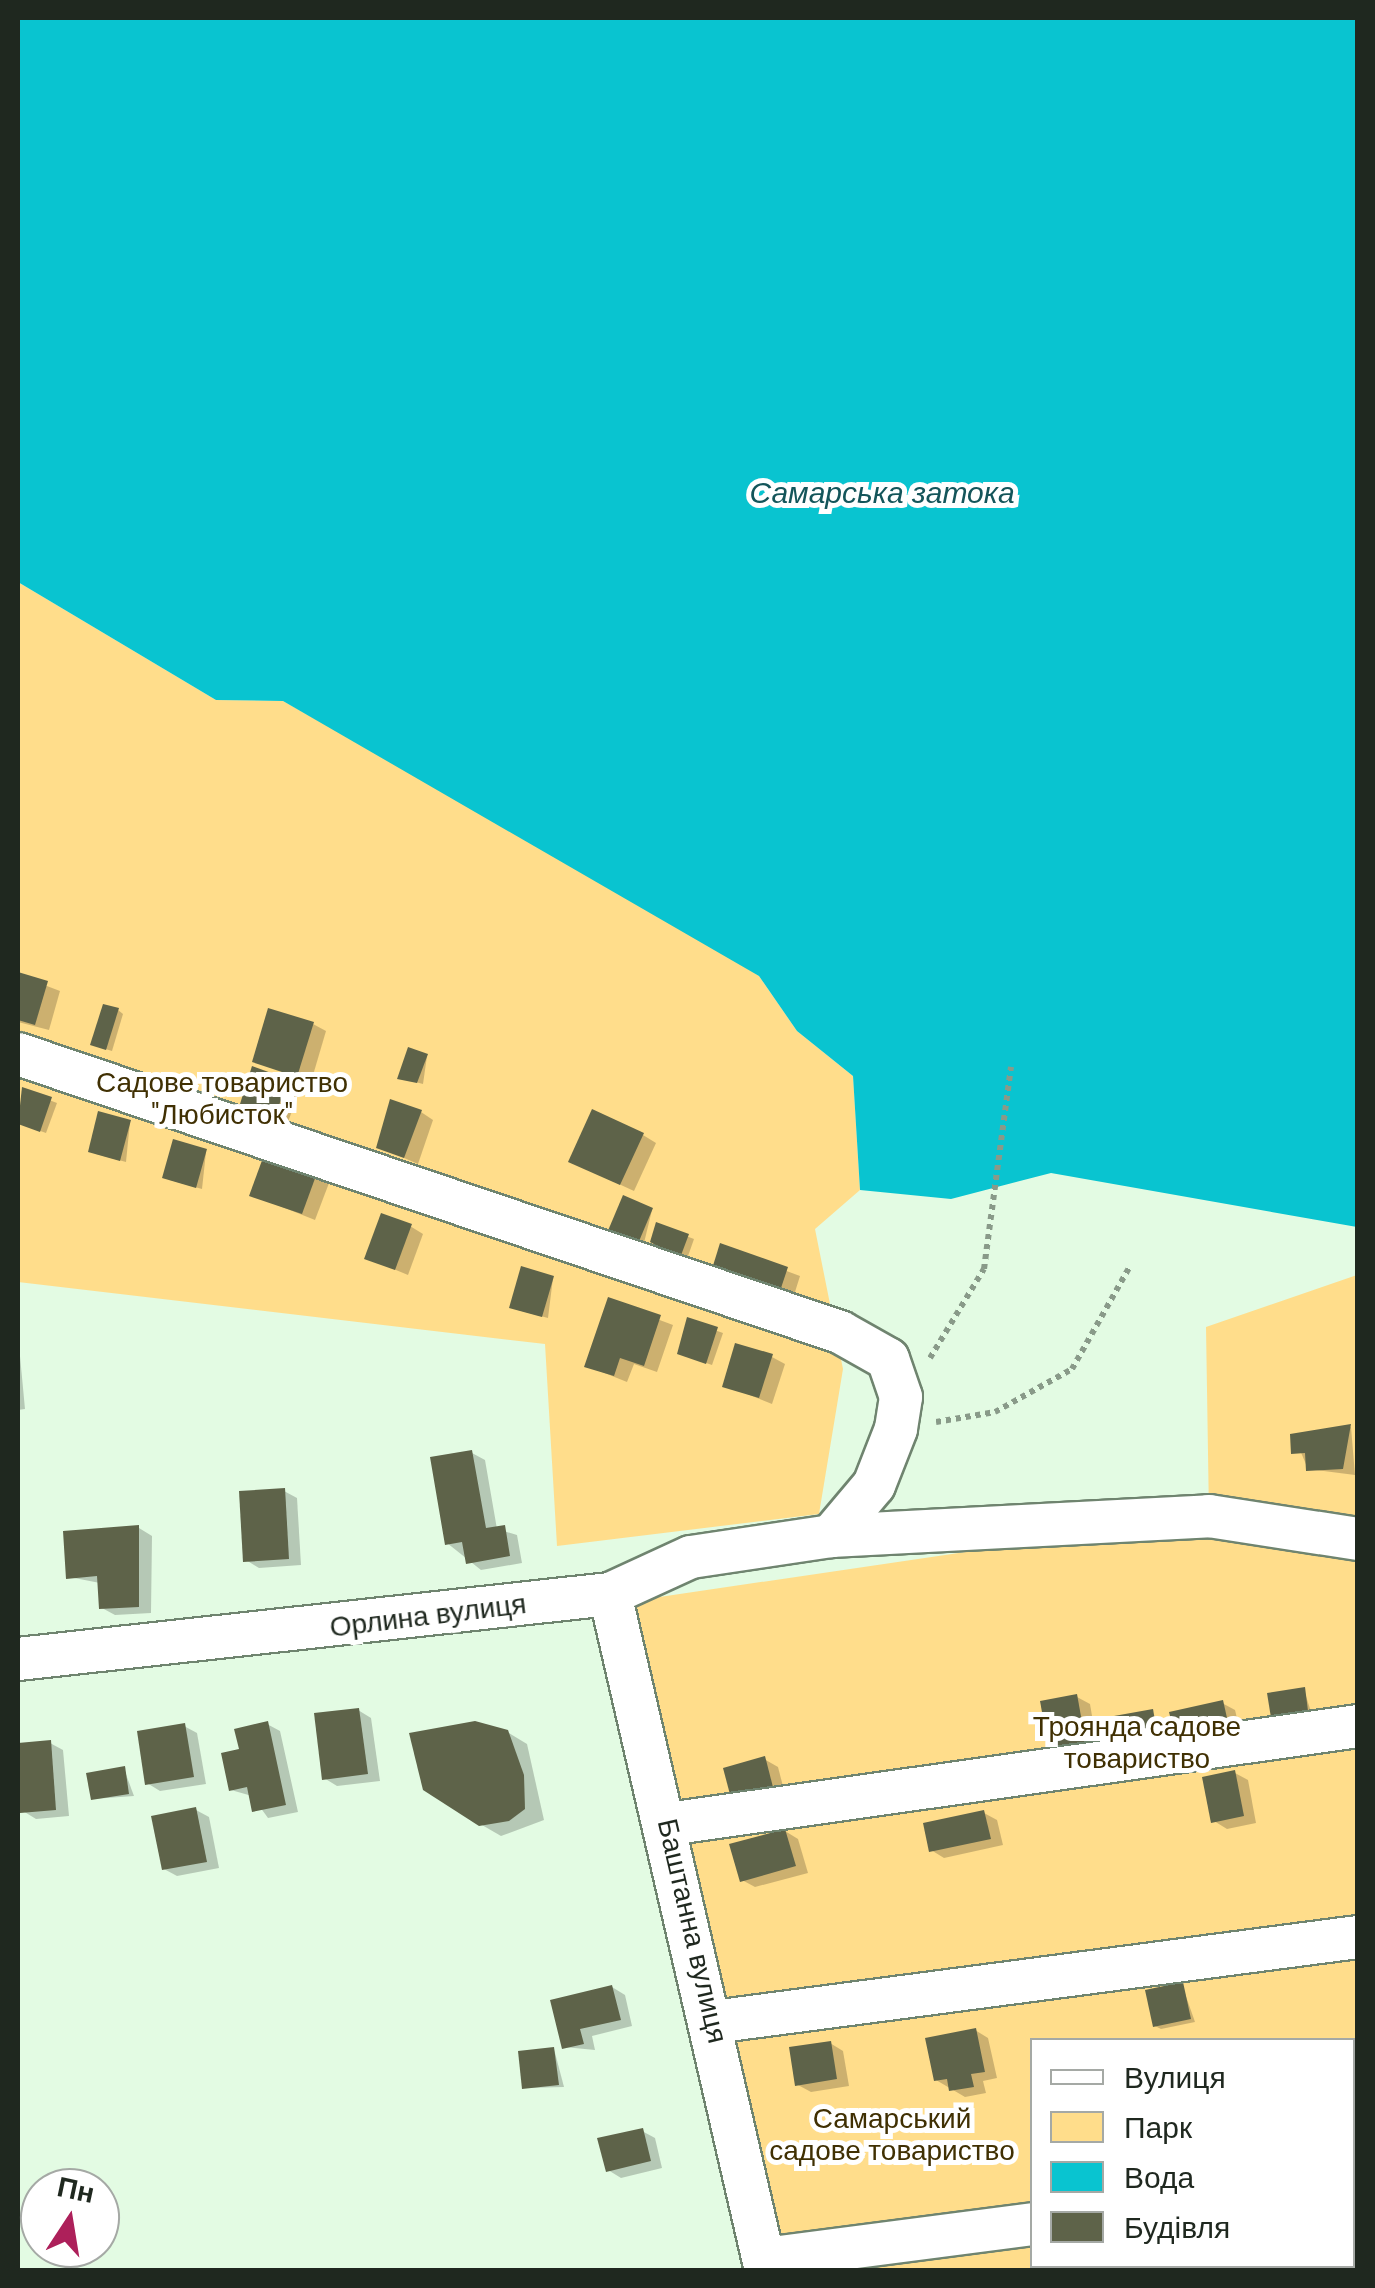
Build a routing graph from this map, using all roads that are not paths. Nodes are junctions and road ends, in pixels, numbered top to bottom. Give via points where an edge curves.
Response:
1 (18, 1054) edge
2 (831, 1536) junction
3 (1358, 1539) edge
4 (610, 1594) junction
5 (18, 1659) edge
6 (1358, 1726) edge
7 (668, 1824) junction
8 (1358, 1937) edge
9 (712, 2022) junction
10 (1030, 2224) edge
11 (765, 2265) edge

1 - 2 street via 840,1332 888,1360 898,1413 874,1485
2 - 3 street, Орлина вулиця via 1209,1516
2 - 4 street, Орлина вулиця via 692,1557
4 - 5 street, Орлина вулиця
4 - 7 street, Баштанна вулиця
6 - 7 street
7 - 9 street, Баштанна вулиця
8 - 9 street
9 - 11 street, Баштанна вулиця
10 - 11 street

